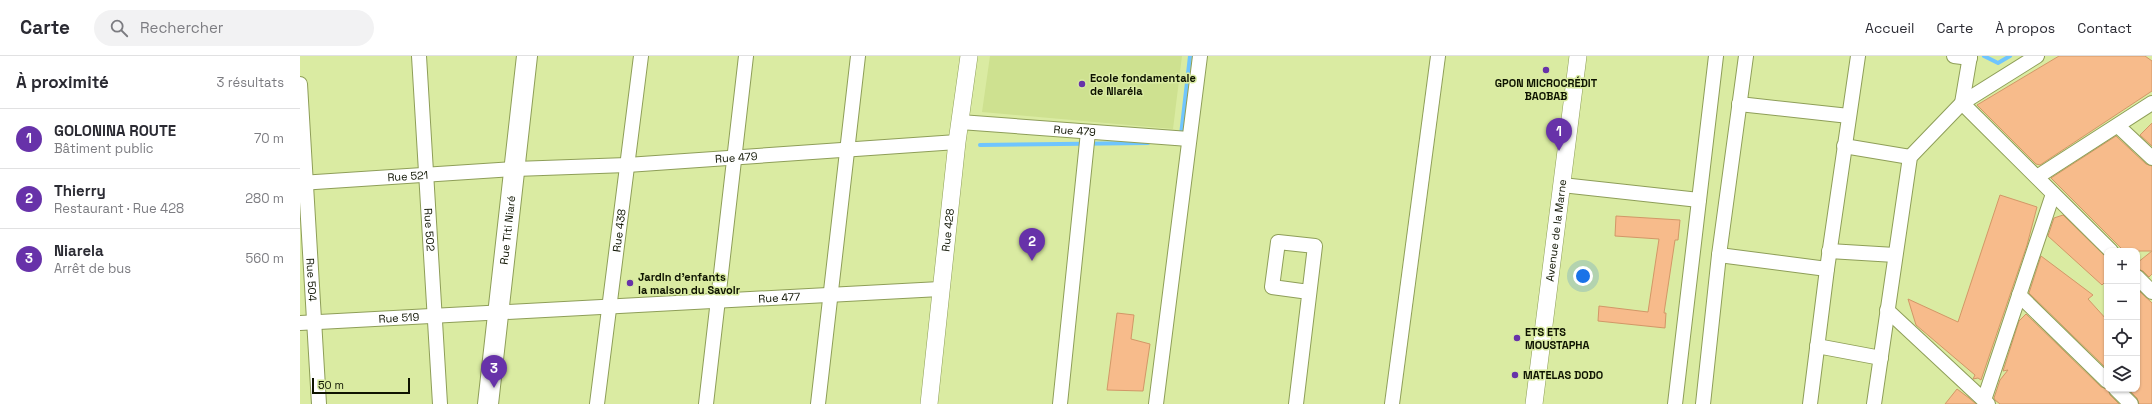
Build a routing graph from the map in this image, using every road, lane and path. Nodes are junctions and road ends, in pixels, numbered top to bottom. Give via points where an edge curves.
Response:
1 (419, 56) edge
2 (527, 56) edge
3 (641, 56) edge
4 (746, 56) edge
5 (858, 56) edge
6 (969, 56) edge
7 (1200, 56) edge
8 (1438, 56) edge
9 (1578, 56) edge
10 (1716, 56) edge
11 (1746, 56) edge
12 (1858, 56) edge
13 (1954, 56) edge
14 (2037, 56) edge
15 (1970, 57) edge
16 (300, 84) edge
17 (1962, 103) junction
18 (2152, 103) edge
19 (1739, 104) junction
20 (1849, 116) junction
21 (960, 122) junction
22 (2118, 126) junction
23 (1088, 132) junction
24 (1190, 139) junction
25 (957, 142) junction
26 (1844, 146) junction
27 (848, 149) junction
28 (1910, 156) junction
29 (734, 157) junction
30 (2152, 158) edge
31 (627, 165) junction
32 (515, 169) junction
33 (427, 176) junction
34 (2037, 177) junction
35 (303, 182) edge
36 (1562, 185) junction
37 (2053, 194) junction
38 (1699, 200) junction
39 (2108, 248) edge
40 (1829, 251) junction
41 (1719, 255) junction
42 (1895, 255) junction
43 (1827, 269) junction
44 (2140, 280) edge
45 (940, 289) junction
46 (1309, 292) dead end
47 (2152, 292) edge
48 (831, 295) junction
49 (2019, 295) junction
50 (718, 301) junction
51 (609, 307) junction
52 (1887, 310) junction
53 (498, 313) junction
54 (435, 317) junction
55 (300, 323) edge
56 (314, 323) junction
57 (1817, 346) junction
58 (1881, 358) junction
59 (2104, 378) edge
60 (2119, 392) edge
61 (1986, 402) edge
62 (319, 404) edge
63 (440, 404) edge
64 (488, 404) edge
65 (597, 404) edge
66 (706, 404) edge
67 (818, 404) edge
68 (929, 404) edge
69 (1060, 404) edge
70 (1151, 404) edge
71 (1156, 404) edge
72 (1166, 404) edge
73 (1296, 404) edge
74 (1392, 404) edge
75 (1534, 404) edge
76 (1675, 404) edge
77 (1703, 404) edge
78 (1810, 404) edge
79 (1874, 404) edge
80 (2131, 404) edge

1 - 33 street, Rue 502
2 - 32 main road, Rue Titi Niaré
3 - 31 street, Rue 438
4 - 29 street
5 - 27 street
6 - 21 street, Rue 428
7 - 24 street
8 - 74 street
9 - 36 street, Avenue de la Marne
10 - 38 street
11 - 19 street
12 - 20 street
13 - 15 street
14 - 17 street
15 - 17 street
16 - 35 street, Rue 504
17 - 28 street
17 - 34 street
18 - 22 street
19 - 20 street
19 - 41 street
20 - 26 street
21 - 23 street, Rue 479
21 - 25 street, Rue 428
22 - 30 street
22 - 34 street
23 - 24 street, Rue 479
23 - 69 street
24 - 71 street
25 - 27 street, Rue 479
25 - 45 street, Rue 428
26 - 28 street
26 - 40 street
27 - 29 street, Rue 479
27 - 48 street
28 - 42 street
29 - 31 street, Rue 479
29 - 50 street
31 - 32 street, Rue 479
31 - 51 street, Rue 438
32 - 33 street, Rue 521
32 - 53 main road, Rue Titi Niaré
33 - 35 street, Rue 521
33 - 54 street, Rue 502
34 - 37 street
35 - 56 street, Rue 504
36 - 38 street
36 - 75 street, Avenue de la Marne
37 - 39 street
37 - 49 street
38 - 76 street
40 - 42 street
40 - 43 street
41 - 43 street
41 - 77 street
42 - 52 street
43 - 57 street
44 - 47 street
45 - 48 street, Rue 477
45 - 68 street, Rue 428
46 - 73 street
48 - 50 street, Rue 477
48 - 67 street
49 - 59 street
49 - 61 street
50 - 51 street, Rue 477
50 - 66 street
51 - 53 street, Rue 477
51 - 65 street, Rue 438
52 - 58 street
52 - 61 street
53 - 54 street, Rue 519
53 - 64 main road, Rue Titi Niaré
54 - 56 street, Rue 519
54 - 63 street, Rue 502
55 - 56 street, Rue 519
56 - 62 street, Rue 504
57 - 58 street
57 - 78 street
58 - 79 street
60 - 80 street
70 - 71 street
71 - 72 street

